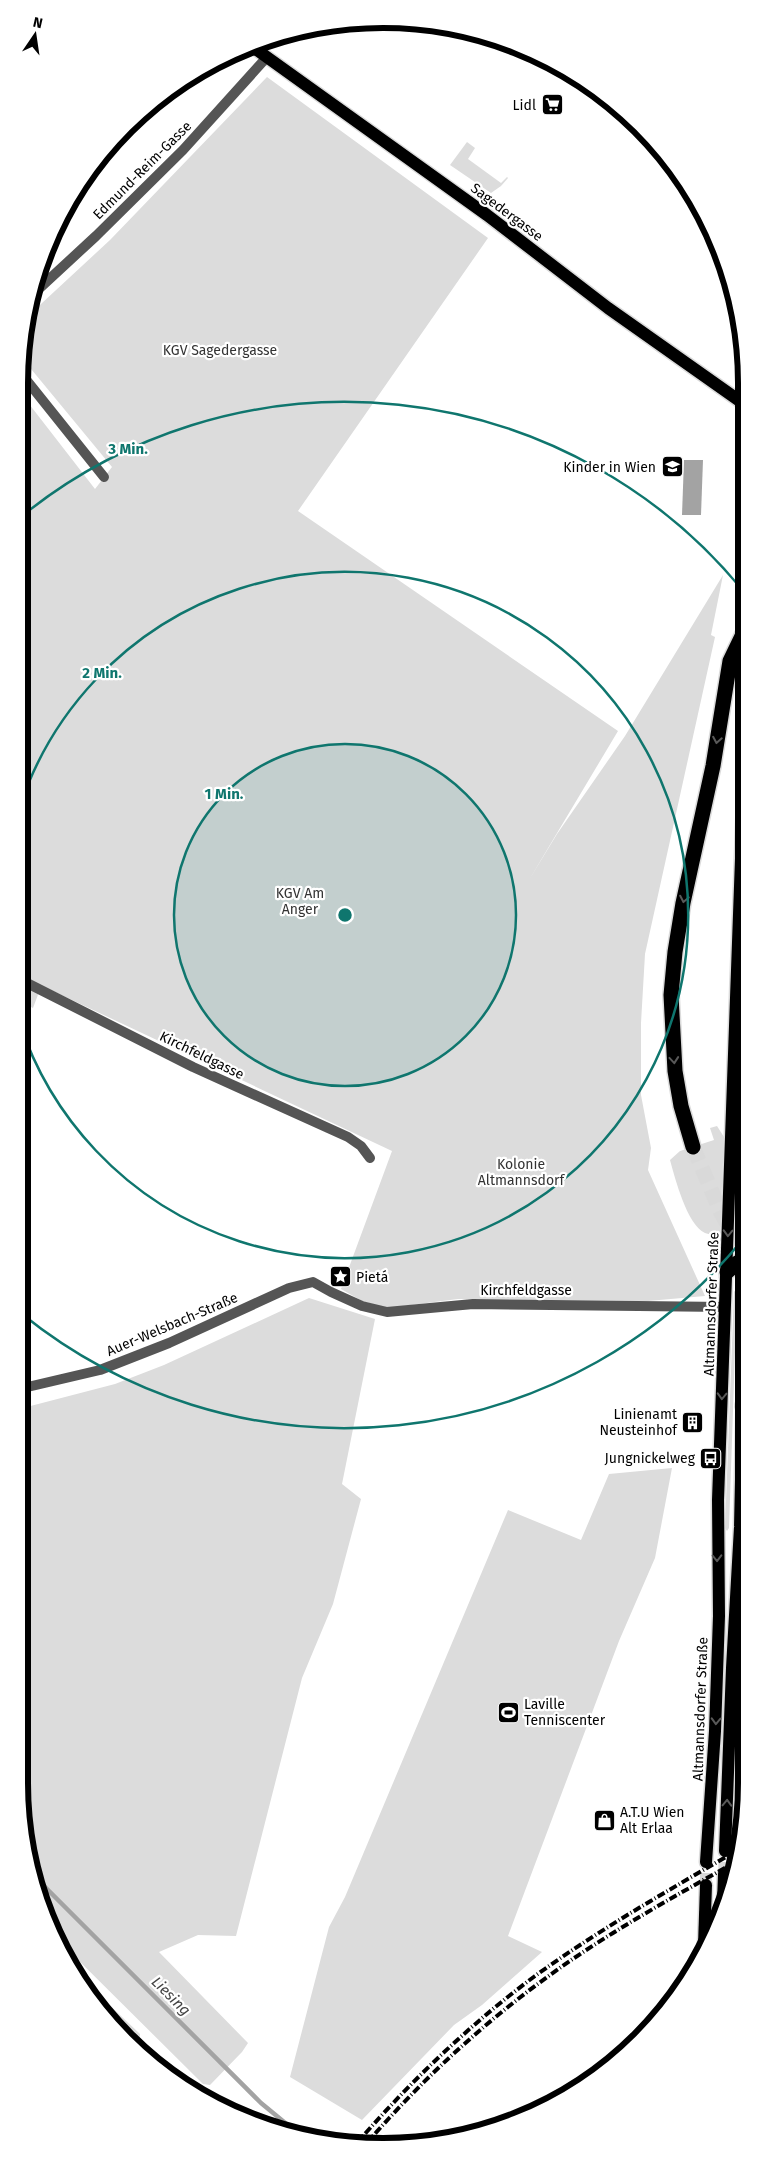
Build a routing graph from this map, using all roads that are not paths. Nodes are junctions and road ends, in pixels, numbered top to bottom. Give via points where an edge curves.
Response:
1 (258, 51) edge
2 (268, 58) junction
3 (41, 287) edge
4 (28, 382) edge
5 (738, 400) edge
6 (104, 477) dead end
7 (738, 644) edge
8 (738, 952) edge
9 (28, 984) edge
10 (693, 1147) tunnel mouth
11 (370, 1158) dead end
12 (738, 1263) edge
13 (727, 1272) junction
14 (331, 1292) joint
15 (726, 1307) junction
16 (28, 1387) edge
17 (738, 1566) edge
18 (735, 1625) junction
19 (738, 1634) edge
20 (725, 1852) tunnel mouth
21 (706, 1862) tunnel mouth
22 (724, 1874) tunnel mouth
23 (724, 1882) edge
24 (706, 1885) tunnel mouth
25 (704, 1933) edge

1 - 2 main road, Sagedergasse
2 - 3 street, Edmund-Reim-Gasse via 182,150
2 - 5 main road, Sagedergasse via 487,214 608,308
4 - 6 street
7 -> 10 highway via 730,661 713,766 683,903 671,995 675,1071
8 -> 13 main road, Altmannsdorfer Straße
9 - 11 street, Kirchfeldgasse via 207,1073 348,1137 362,1146
12 - 13 highway
13 - 15 main road, Altmannsdorfer Straße
14 - 15 street, Kirchfeldgasse via 362,1306 387,1312 472,1304
14 - 16 street, Auer-Welsbach-Straße via 313,1282 301,1283 169,1343 100,1370
15 -> 21 main road, Altmannsdorfer Straße via 717,1545 716,1703
17 - 18 main road
18 - 19 street
20 -> 18 main road
22 - 23 main road
24 - 25 main road

